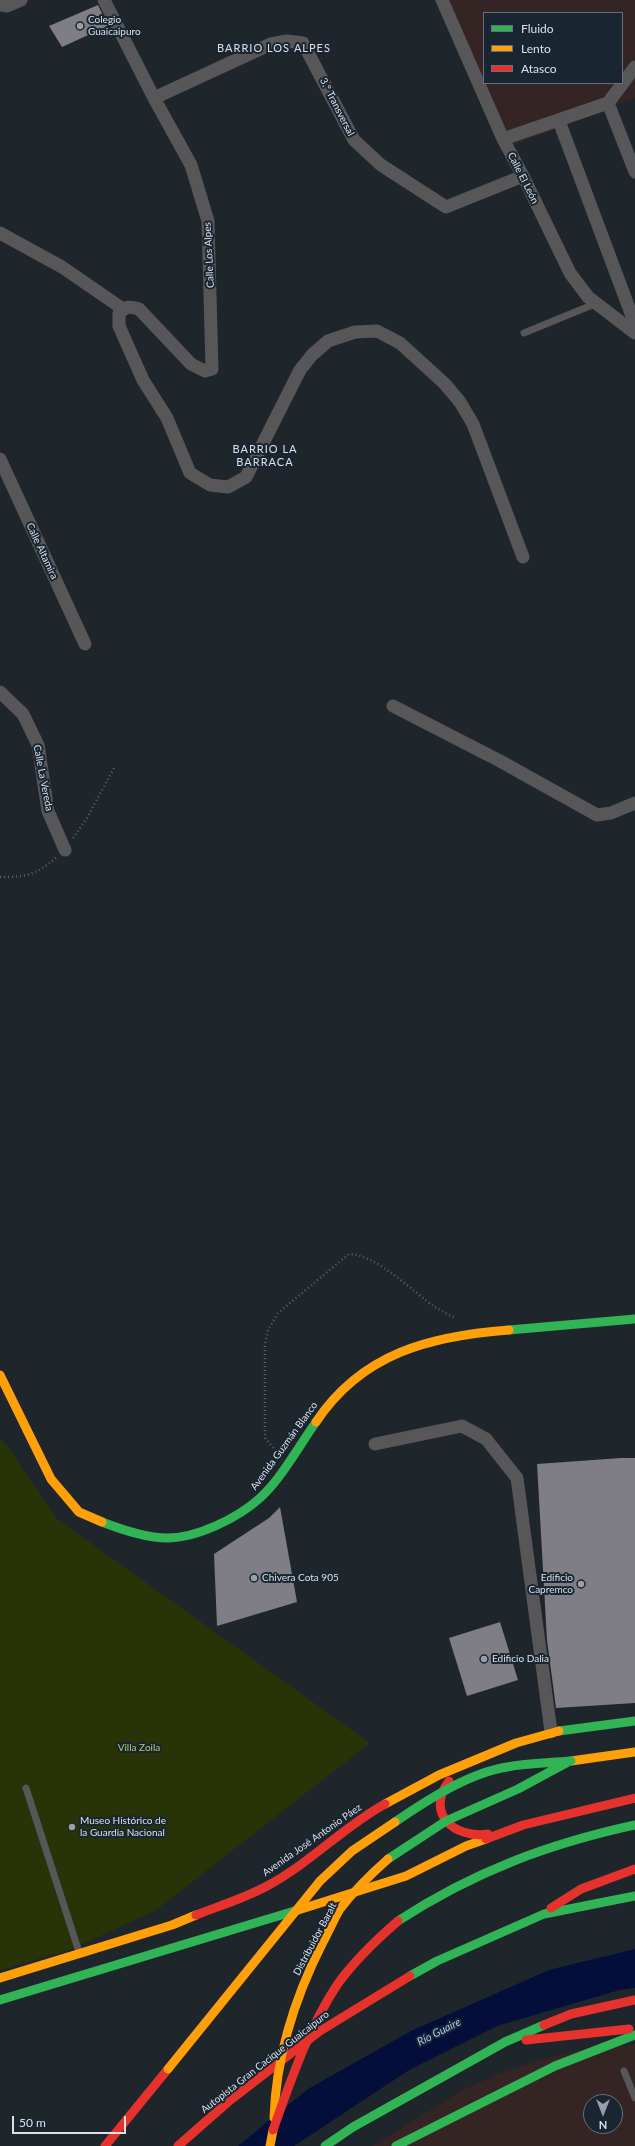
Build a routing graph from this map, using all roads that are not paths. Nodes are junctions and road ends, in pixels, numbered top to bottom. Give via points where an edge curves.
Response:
1 (21, 0) edge
2 (104, 0) edge
3 (442, 0) edge
4 (0, 5) edge
5 (635, 67) edge
6 (623, 83) edge
7 (622, 84) edge
8 (154, 98) junction
9 (608, 102) junction
10 (559, 121) junction
11 (503, 139) junction
12 (635, 172) edge
13 (523, 176) junction
14 (0, 233) edge
15 (597, 303) junction
16 (123, 309) junction
17 (635, 324) edge
18 (524, 333) dead end
19 (635, 333) edge
20 (0, 459) edge
21 (523, 557) dead end
22 (85, 644) dead end
23 (0, 692) edge
24 (393, 706) dead end
25 (635, 803) edge
26 (65, 850) dead end
27 (635, 1319) edge
28 (0, 1375) edge
29 (375, 1444) dead end
30 (635, 1721) edge
31 (551, 1732) junction
32 (635, 1752) edge
33 (474, 1760) junction
34 (571, 1761) junction
35 (26, 1788) dead end
36 (635, 1798) edge
37 (635, 1825) edge
38 (508, 1830) junction
39 (635, 1869) edge
40 (635, 1896) edge
41 (544, 1914) junction
42 (79, 1954) junction
43 (0, 1978) edge
44 (0, 2000) edge
45 (635, 2000) edge
46 (635, 2028) edge
47 (635, 2035) edge
48 (505, 2042) junction
49 (624, 2071) dead end
50 (635, 2098) edge
51 (273, 2130) junction
52 (105, 2146) edge
53 (178, 2146) edge
54 (270, 2146) edge
55 (325, 2146) edge
56 (396, 2146) edge

1 - 4 street via 7,6
2 - 8 street, Calle Los Alpes
3 - 11 street, Calle El León
5 - 6 street
7 - 9 street
8 - 13 street, 3.° Transversal via 271,44 287,41 303,43 354,140 381,165 446,207
8 - 16 street, Calle Los Alpes via 191,165 208,221 212,369 205,371 191,364 139,309 130,306
9 - 10 street
9 - 12 street
10 - 11 street
10 - 17 street
11 - 13 street, Calle El León
13 - 15 street, Calle El León via 570,272 588,296
14 - 16 street via 62,267
15 - 18 lane
15 - 19 street, Calle El León
16 - 21 street via 119,314 119,326 143,380 167,418 190,473 210,485 228,487 246,477 300,370 328,341 355,332 377,331 400,343 445,384 473,424
20 - 22 street, Calle Altamira
23 - 26 street, Calle La Vereda via 23,714 38,745 48,811
24 - 25 street via 500,760 597,815 611,813
27 - 28 main road, Avenida Guzmán Blanco via 479,1332 410,1347 369,1367 325,1408 260,1498 206,1532 167,1538 119,1529 79,1512 51,1479
29 - 31 street via 462,1426 486,1439 517,1478
30 - 31 main road, Avenida José Antonio Páez
31 - 33 main road, Avenida José Antonio Páez
32 - 34 main road, Distribuidor Baralt
33 - 38 main road via 445,1785 440,1800 442,1814 452,1828 465,1833 481,1835
33 - 42 main road, Avenida José Antonio Páez via 439,1775 366,1815 267,1886 172,1925
34 - 51 main road, Distribuidor Baralt, bridge via 518,1789 446,1821 388,1859 340,1910 305,1977 291,2018 275,2087
34 - 52 main road, bridge via 506,1767 468,1780 432,1798 352,1851 320,1881
35 - 42 lane
36 - 38 main road
37 - 51 main road, bridge via 527,1853 466,1880 422,1904 398,1921 351,1967 328,1999 301,2055
38 - 44 main road via 466,1846 406,1876 211,1938
39 - 41 main road via 594,1881 567,1896
40 - 41 main road, Autopista Gran Cacique Guaicaipuro
41 - 53 main road, Autopista Gran Cacique Guaicaipuro via 437,1961 372,1998 320,2031 228,2102
42 - 43 main road, Avenida José Antonio Páez
45 - 48 main road via 571,2014
46 - 48 main road
47 - 56 main road via 555,2066
48 - 55 main road via 353,2127
49 - 50 lane
51 - 54 main road, Distribuidor Baralt

